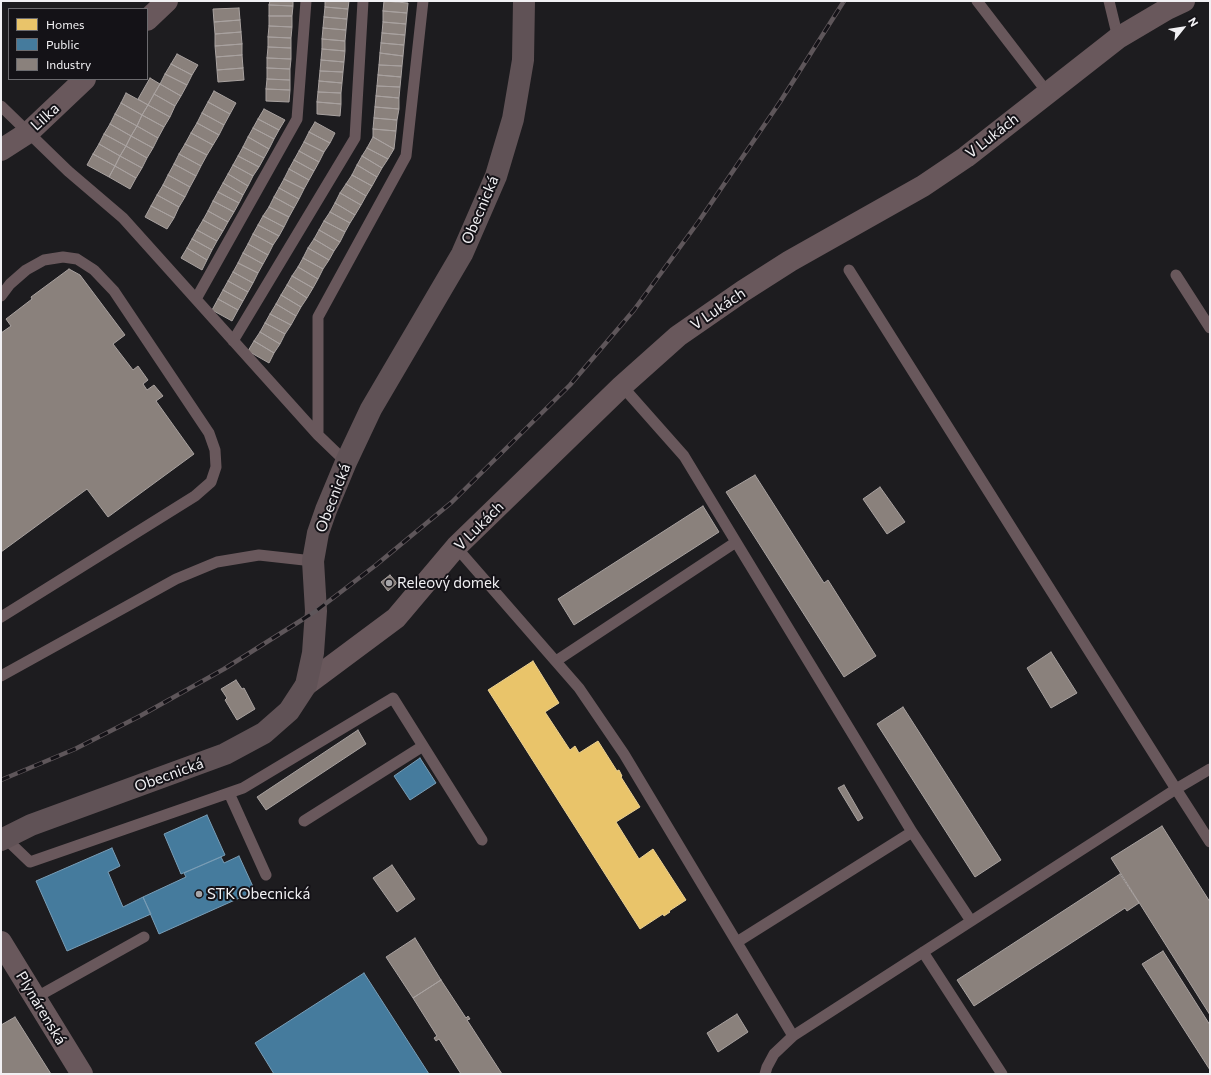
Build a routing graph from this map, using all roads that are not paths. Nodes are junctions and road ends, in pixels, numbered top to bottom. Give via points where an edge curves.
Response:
1 (167, 1) edge
2 (306, 1) edge
3 (363, 1) edge
4 (423, 1) edge
5 (524, 1) edge
6 (977, 1) edge
7 (1109, 1) edge
8 (1184, 1) edge
9 (148, 19) edge
10 (1118, 38) junction
11 (84, 80) edge
12 (1047, 92) junction
13 (1, 106) edge
14 (30, 132) junction
15 (1, 150) edge
16 (849, 270) dead end
17 (1176, 275) dead end
18 (1, 296) edge
19 (196, 299) junction
20 (1210, 328) edge
21 (233, 341) junction
22 (622, 386) junction
23 (318, 434) junction
24 (346, 462) junction
25 (736, 542) junction
26 (456, 547) junction
27 (313, 561) junction
28 (1, 617) edge
29 (556, 661) junction
30 (1, 676) edge
31 (306, 685) junction
32 (422, 746) junction
33 (1210, 769) edge
34 (1176, 789) junction
35 (229, 793) junction
36 (304, 821) dead end
37 (912, 832) junction
38 (3, 839) edge
39 (482, 840) dead end
40 (1210, 842) edge
41 (266, 875) dead end
42 (971, 921) junction
43 (144, 937) dead end
44 (1, 942) edge
45 (737, 942) junction
46 (923, 952) junction
47 (35, 998) junction
48 (793, 1036) junction
49 (82, 1074) edge
50 (765, 1074) edge
51 (1002, 1074) edge

1 - 9 street
2 - 19 lane via 297,119
3 - 21 lane via 355,138
4 - 23 lane via 406,156 318,317
5 - 24 street, Obecnická via 523,60 512,119 496,176 462,254 371,409
6 - 12 lane
7 - 10 lane
8 - 10 street, V Lukách
10 - 12 street, V Lukách
11 - 14 street, Lilka
12 - 22 street, V Lukách via 966,157 924,186 790,261 743,291 678,336
13 - 14 lane
14 - 15 street, Lilka
14 - 19 lane via 68,171 123,218
16 - 34 lane
17 - 20 lane
18 - 28 lane via 26,270 44,260 63,257 77,259 94,270 114,291 209,433 215,450 216,467 211,482 195,496
19 - 21 lane
21 - 23 lane
22 - 25 lane via 684,456
22 - 26 street, V Lukách
23 - 24 lane
24 - 27 street, Obecnická via 318,533
25 - 29 lane
25 - 37 lane
26 - 29 lane
26 - 31 street, V Lukách via 396,618
27 - 30 lane via 260,555 217,562 176,579
27 - 31 street, Obecnická via 316,611 313,653
29 - 45 lane via 579,688 624,754
31 - 38 street, Obecnická via 289,711 264,733 225,754 31,825
32 - 35 lane via 393,698 244,788
32 - 36 lane
32 - 39 lane
33 - 34 lane
34 - 40 lane
34 - 42 lane
35 - 38 lane via 30,862
35 - 41 lane
37 - 42 lane
37 - 45 lane
42 - 46 lane
43 - 47 lane
44 - 47 street, Plynárenská
45 - 48 lane
46 - 48 lane
46 - 51 lane
47 - 49 street, Plynárenská
48 - 50 lane via 774,1054

